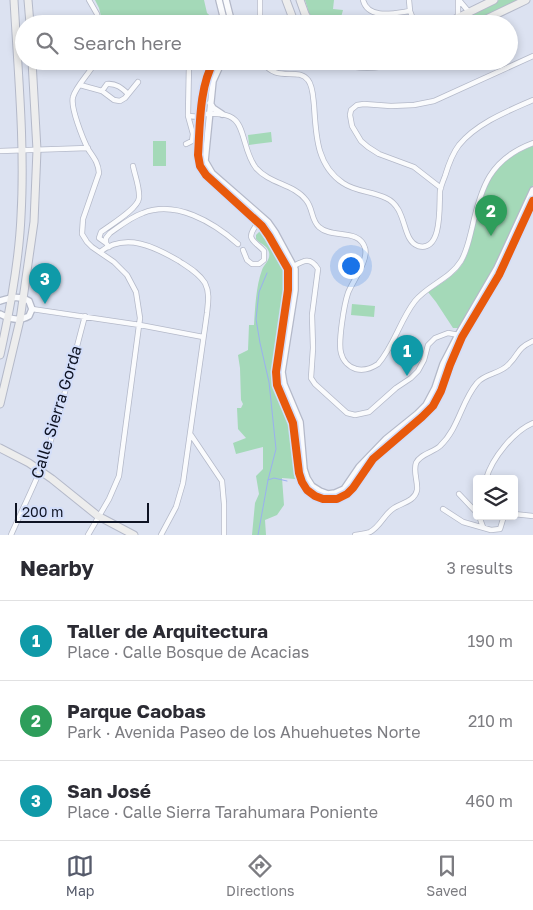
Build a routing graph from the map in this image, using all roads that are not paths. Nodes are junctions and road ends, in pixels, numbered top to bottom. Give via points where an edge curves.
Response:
1 (14, 0) edge
2 (28, 0) edge
3 (89, 0) edge
4 (219, 0) edge
5 (226, 0) edge
6 (260, 0) edge
7 (286, 0) edge
8 (300, 0) edge
9 (363, 0) edge
10 (409, 0) edge
11 (459, 0) edge
12 (494, 0) edge
13 (526, 0) edge
14 (410, 11) junction
15 (469, 12) junction
16 (29, 15) edge
17 (97, 15) edge
18 (223, 15) edge
19 (230, 15) edge
20 (260, 15) edge
21 (290, 15) edge
22 (306, 15) edge
23 (412, 15) edge
24 (458, 15) edge
25 (464, 15) edge
26 (495, 15) edge
27 (15, 19) edge
28 (533, 56) edge
29 (518, 63) edge
30 (18, 70) edge
31 (32, 70) edge
32 (90, 70) edge
33 (189, 70) edge
34 (210, 70) edge
35 (218, 70) edge
36 (270, 70) edge
37 (502, 70) edge
38 (138, 82) dead end
39 (80, 85) junction
40 (102, 91) junction
41 (128, 94) junction
42 (533, 100) edge
43 (210, 104) junction
44 (222, 114) junction
45 (204, 115) junction
46 (188, 116) junction
47 (208, 122) junction
48 (533, 143) edge
49 (186, 144) dead end
50 (88, 148) junction
51 (22, 150) junction
52 (36, 150) junction
53 (0, 151) edge
54 (133, 166) dead end
55 (441, 188) junction
56 (533, 190) edge
57 (231, 194) junction
58 (533, 201) edge
59 (258, 223) junction
60 (514, 236) junction
61 (238, 244) dead end
62 (107, 245) junction
63 (242, 250) dead end
64 (100, 252) junction
65 (294, 266) junction
66 (288, 269) junction
67 (11, 298) junction
68 (24, 298) junction
69 (0, 301) edge
70 (32, 308) junction
71 (0, 314) edge
72 (85, 316) junction
73 (8, 318) junction
74 (20, 320) junction
75 (140, 325) junction
76 (460, 336) junction
77 (204, 337) junction
78 (533, 341) edge
79 (0, 355) edge
80 (289, 397) junction
81 (283, 400) junction
82 (0, 404) edge
83 (533, 423) edge
84 (191, 435) junction
85 (0, 448) edge
86 (40, 471) junction
87 (487, 475) edge
88 (350, 486) junction
89 (459, 494) dead end
90 (443, 508) dead end
91 (473, 509) edge
92 (518, 514) edge
93 (98, 516) junction
94 (533, 516) edge
95 (481, 520) edge
96 (503, 520) edge
97 (483, 527) junction
98 (11, 535) edge
99 (88, 535) edge
100 (134, 535) edge
101 (161, 535) edge
102 (224, 535) edge
103 (355, 535) edge

1 - 27 main road
2 - 16 main road
3 - 17 street
4 - 18 street
5 - 19 street
6 - 20 street
7 - 21 main road
8 - 22 main road
9 - 14 street via 373,13
10 - 14 street
11 - 15 street
11 - 24 street
12 - 15 main road
13 - 26 main road
14 - 23 street
15 - 25 main road
28 - 29 street
30 - 51 main road
31 - 52 main road
32 - 39 street
33 - 46 street
34 - 45 street via 206,79
35 - 43 street
36 - 55 street via 276,74 300,74 307,79 312,90 318,147 329,170 350,187 390,199 401,212 413,244 426,246 436,236
37 - 55 street via 434,100 397,106 364,104 351,110 352,126 365,144 379,154 414,167
38 - 41 street
39 - 40 street
39 - 50 street via 73,95 73,109
40 - 41 street via 120,101
40 - 41 street via 112,83
42 - 55 street via 493,120 460,144
43 - 44 street
43 - 45 street
44 - 45 street
44 - 47 street
44 - 48 street via 230,116 238,124 254,166 272,181 302,195 319,228 356,237 364,245 364,259 344,309 340,348 345,361 360,369 378,364 420,295 459,264 467,249 480,197 494,168 512,153
45 - 46 street
45 - 47 street
45 - 57 street via 198,155 200,166 206,175
46 - 49 street via 193,137
47 - 57 street via 206,163
50 - 52 street
50 - 64 street via 96,158 99,173 82,234
51 - 52 street
51 - 53 street
51 - 67 main road via 21,218
52 - 68 main road via 34,222
54 - 62 street via 138,201 134,208 101,232 99,238
56 - 60 street
57 - 59 street
57 - 65 street via 268,222
58 - 60 street
59 - 63 street via 252,230 252,238 254,244 264,251 264,260 252,264
59 - 66 street via 270,236
60 - 76 street via 499,276
61 - 62 street via 205,221 164,208 132,218 110,233 106,238
62 - 64 street
62 - 77 street via 146,244 161,250 201,277 208,295
64 - 75 street via 121,267 132,285 138,300
65 - 66 street
65 - 76 street via 307,260 315,264 318,271 312,315 310,378 348,413 369,412 418,371 432,340 444,334
65 - 80 street via 295,290 282,372
66 - 81 street via 276,372
67 - 68 street
67 - 69 street
67 - 73 main road
68 - 70 street
68 - 74 main road
70 - 72 street
70 - 74 street via 28,316
71 - 73 street
72 - 75 street
72 - 86 street, Calle Sierra Gorda
73 - 74 street
73 - 79 main road
74 - 82 main road
75 - 77 street
75 - 93 street via 119,476
76 - 88 street via 433,406 373,459
77 - 84 street
78 - 103 street via 517,352 506,368 478,382 449,436 441,446 419,459 415,469 415,496 388,512 376,528
80 - 81 street
80 - 88 street via 300,422 304,469 312,486 328,494
81 - 88 street via 293,423 299,473 307,490 331,500 347,494
83 - 87 street via 518,431
84 - 101 street via 182,492
84 - 102 street via 222,481
85 - 86 main road
86 - 93 main road
86 - 98 street, Calle Sierra Gorda
89 - 91 street
90 - 97 street via 463,522
92 - 94 street
93 - 99 street
93 - 100 main road
95 - 97 street
96 - 97 street via 500,529

